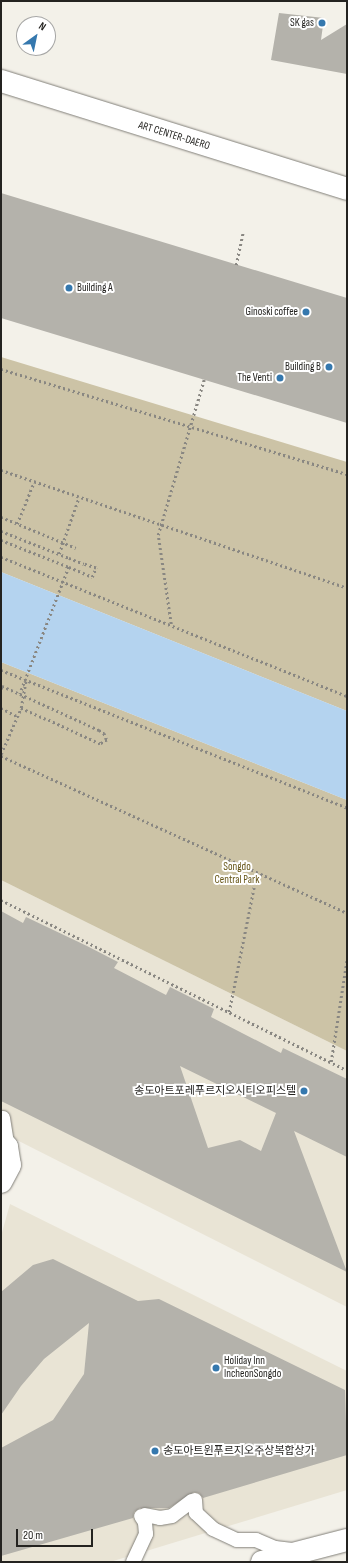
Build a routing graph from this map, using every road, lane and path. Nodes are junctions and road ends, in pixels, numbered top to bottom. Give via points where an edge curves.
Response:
1 (1, 81) edge
2 (347, 189) edge
3 (243, 232) dead end
4 (236, 265) dead end
5 (1, 369) edge
6 (204, 380) dead end
7 (190, 426) junction
8 (1, 470) edge
9 (347, 474) edge
10 (34, 482) junction
11 (79, 497) junction
12 (1, 517) edge
13 (17, 524) junction
14 (161, 525) junction
15 (1, 531) edge
16 (1, 540) edge
17 (63, 542) junction
18 (76, 548) dead end
19 (59, 554) junction
20 (1, 557) edge
21 (69, 567) junction
22 (347, 588) edge
23 (171, 624) junction
24 (1, 670) edge
25 (26, 680) junction
26 (1, 689) edge
27 (20, 694) junction
28 (347, 696) edge
29 (1, 708) edge
30 (21, 708) junction
31 (18, 716) junction
32 (1, 755) edge
33 (347, 808) edge
34 (258, 872) junction
35 (1, 900) edge
36 (347, 913) edge
37 (347, 959) edge
38 (229, 1012) junction
39 (331, 1062) junction
40 (347, 1070) edge
41 (3, 1118) dead end
42 (5, 1148) edge
43 (1, 1182) edge
44 (347, 1540) edge
45 (303, 1551) junction
46 (133, 1562) edge
47 (262, 1562) edge

1 - 2 street, ART CENTER-DAERO
3 - 4 path
5 - 7 path
6 - 7 path
7 - 9 path
7 - 14 path
8 - 10 path
10 - 11 path
10 - 13 path
11 - 14 path
11 - 17 path
12 - 13 path
13 - 17 path
14 - 22 path
14 - 23 path via 158,534
15 - 19 path
16 - 21 path, bridge
17 - 18 path
17 - 19 path
19 - 21 path, bridge via 96,568 92,577
20 - 23 path
21 - 27 path, bridge
23 - 28 path
24 - 25 path
25 - 30 path
25 - 33 path
26 - 27 path via 2,686
27 - 30 path, bridge via 99,730 104,733 107,740 100,744
29 - 31 path
30 - 31 path
31 - 32 path
32 - 34 path
34 - 36 path
34 - 38 path
35 - 38 path
37 - 39 path
38 - 39 path
39 - 40 path
41 - 42 lane
42 - 43 street via 10,1165
44 - 45 street
45 - 46 lane via 284,1550 256,1540 244,1541 231,1537 201,1520 196,1513 194,1500 172,1516 160,1518 143,1515 146,1534
45 - 47 street

